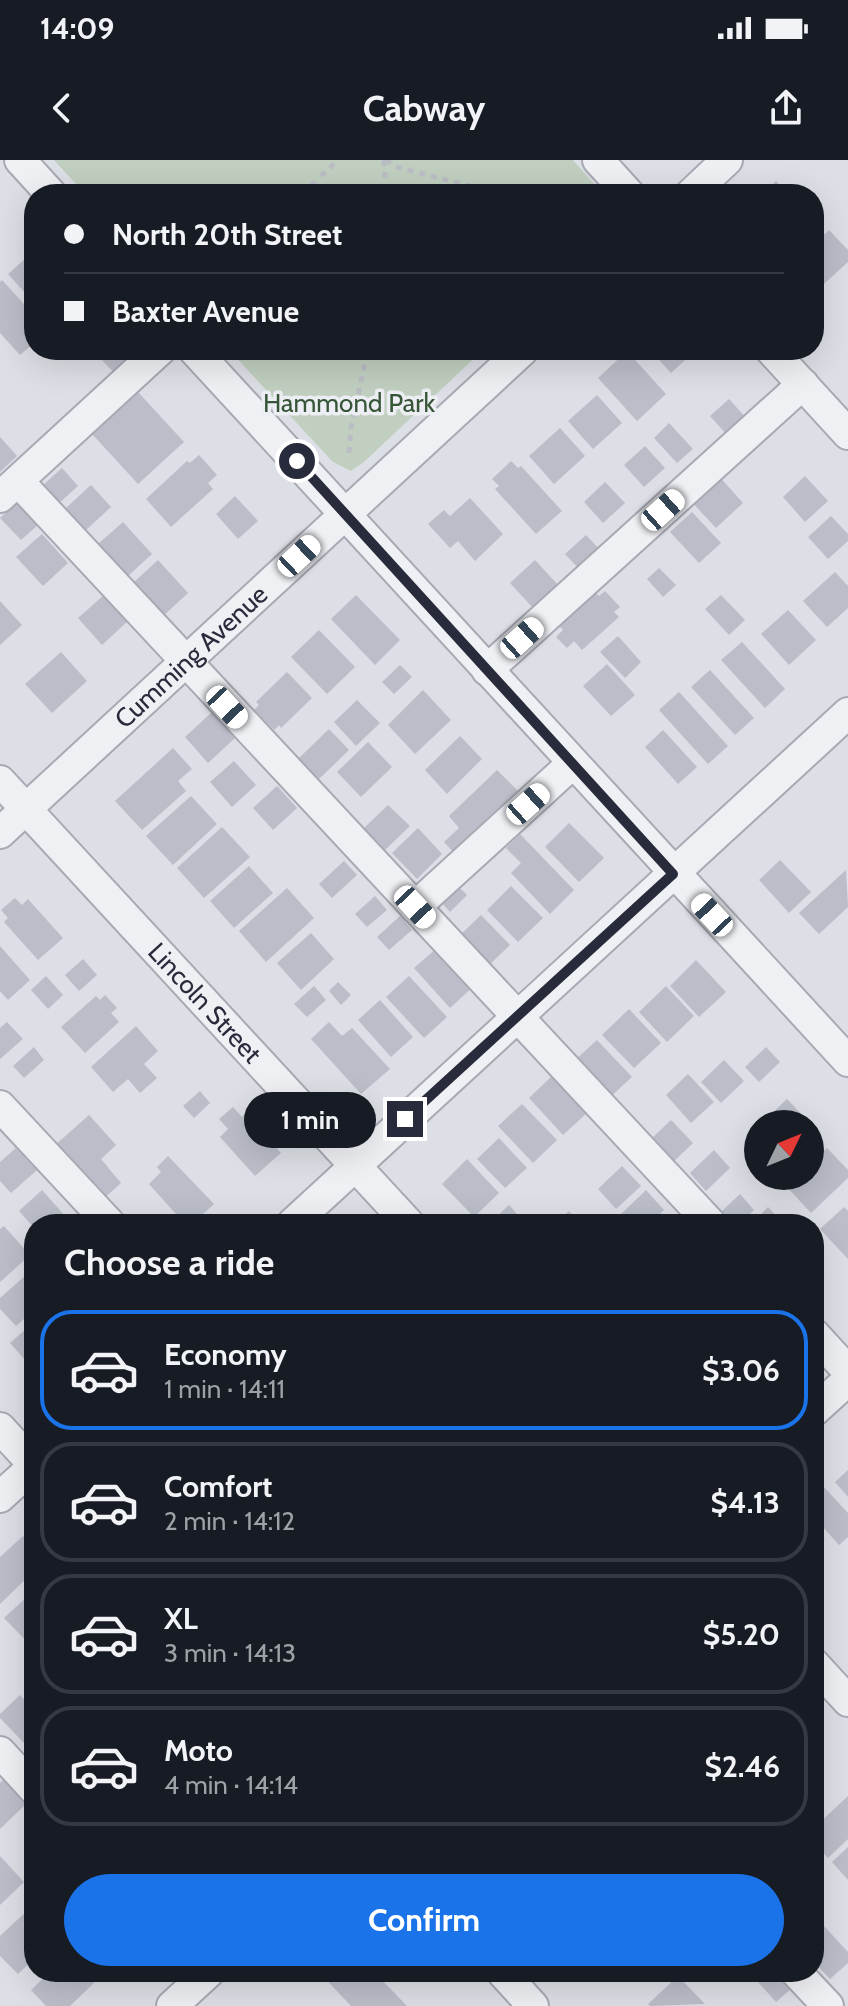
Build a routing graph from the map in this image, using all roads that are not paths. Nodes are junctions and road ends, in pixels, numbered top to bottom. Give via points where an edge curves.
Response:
1 (20, 160) edge
2 (598, 160) edge
3 (727, 160) edge
4 (42, 184) edge
5 (620, 184) edge
6 (702, 184) edge
7 (149, 360) edge
8 (203, 360) edge
9 (512, 360) edge
10 (780, 360) edge
11 (803, 384) junction
12 (848, 434) edge
13 (9, 489) edge
14 (345, 514) junction
15 (185, 662) junction
16 (487, 670) junction
17 (843, 727) edge
18 (573, 763) junction
19 (0, 781) edge
20 (26, 809) junction
21 (0, 833) edge
22 (673, 874) junction
23 (415, 907) junction
24 (518, 1016) junction
25 (848, 1061) edge
26 (0, 1106) edge
27 (355, 1165) junction
28 (101, 1214) edge
29 (303, 1214) edge
30 (400, 1214) edge
31 (702, 1214) edge
32 (824, 1345) edge
33 (848, 1371) edge
34 (848, 1380) edge
35 (824, 1402) edge
36 (0, 1428) edge
37 (24, 1454) edge
38 (24, 1474) edge
39 (0, 1497) edge
40 (824, 1675) edge
41 (848, 1701) edge
42 (0, 1752) edge
43 (24, 1778) edge
44 (196, 1982) edge
45 (511, 1982) edge
46 (805, 1982) edge
47 (172, 2006) edge
48 (533, 2006) edge
49 (828, 2006) edge

1 - 4 street
2 - 5 street
3 - 6 street
7 - 13 street
8 - 14 street
9 - 14 street, Cumming Avenue
10 - 11 street
11 - 12 street
11 - 16 street
13 - 15 street
14 - 15 street, Cumming Avenue
14 - 16 street
15 - 20 street, Cumming Avenue
15 - 23 street
16 - 18 street
17 - 22 street
18 - 22 street
18 - 23 street
19 - 20 street, Lincoln Street
20 - 21 street, Cumming Avenue
20 - 27 street, Lincoln Street
22 - 24 street
22 - 25 street
23 - 24 street
24 - 27 street
24 - 31 street
26 - 28 street
27 - 29 street
27 - 30 street, Lincoln Street
32 - 33 street
34 - 35 street
36 - 37 street
38 - 39 street
40 - 41 street
42 - 43 street
44 - 47 street
45 - 48 street
46 - 49 street

